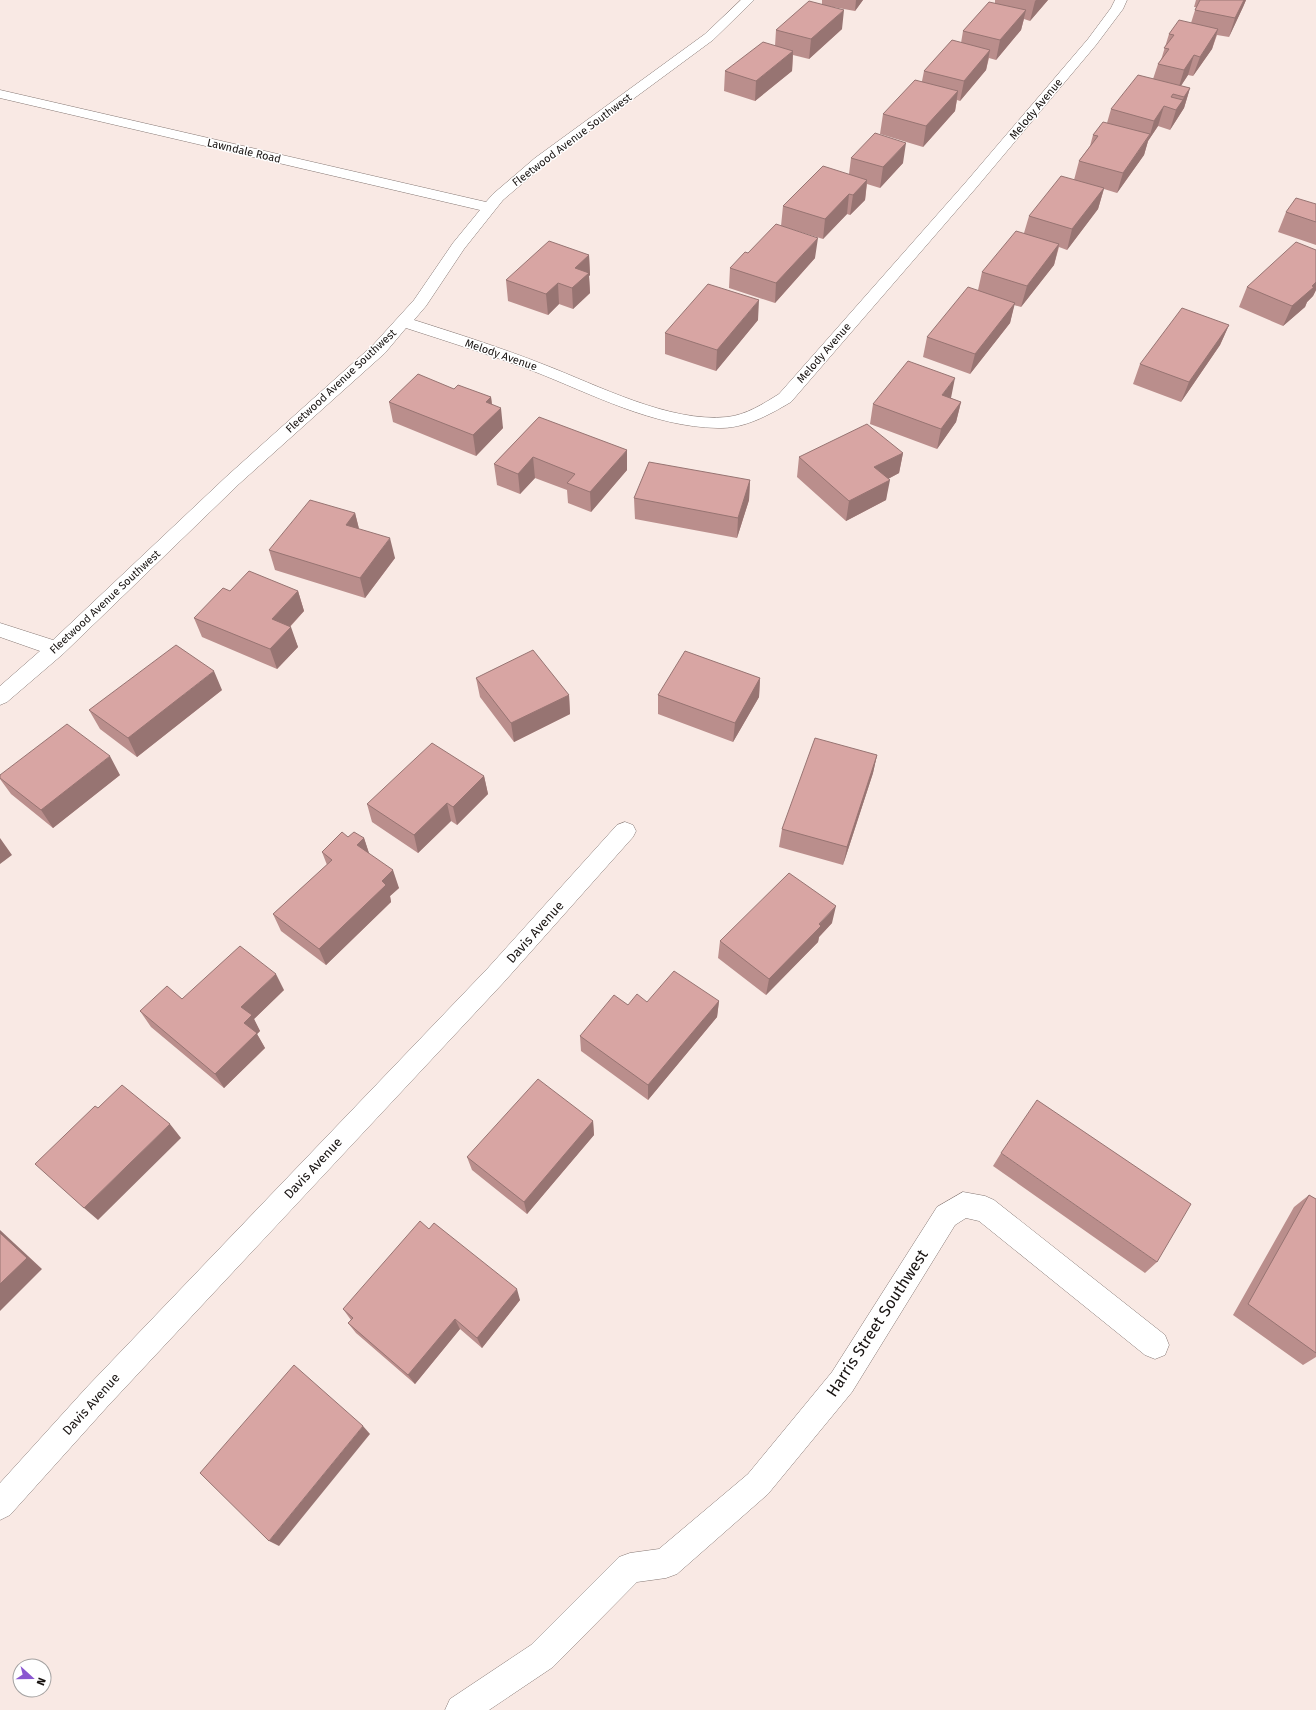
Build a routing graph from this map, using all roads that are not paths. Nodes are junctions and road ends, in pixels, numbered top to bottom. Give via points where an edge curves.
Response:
1 (748, 0) edge
2 (1121, 0) edge
3 (0, 94) edge
4 (488, 207) junction
5 (404, 322) junction
6 (0, 630) edge
7 (56, 649) junction
8 (0, 697) edge
9 (625, 831) dead end
10 (1155, 1345) dead end
11 (0, 1505) edge
12 (461, 1710) edge

1 - 4 street, Fleetwood Avenue Southwest via 708,37 540,161
2 - 5 street, Melody Avenue via 1092,42 971,185 785,398 762,412 735,421 717,423 680,418 640,407
3 - 4 street, Lawndale Road
4 - 5 street, Fleetwood Avenue Southwest
5 - 7 street, Fleetwood Avenue Southwest via 379,349 233,480
6 - 7 street
7 - 8 street, Fleetwood Avenue Southwest
9 - 11 street, Davis Avenue via 496,975 97,1397
10 - 12 street, Harris Street Southwest via 985,1209 963,1205 946,1216 842,1382 758,1484 666,1563 630,1568 542,1656

